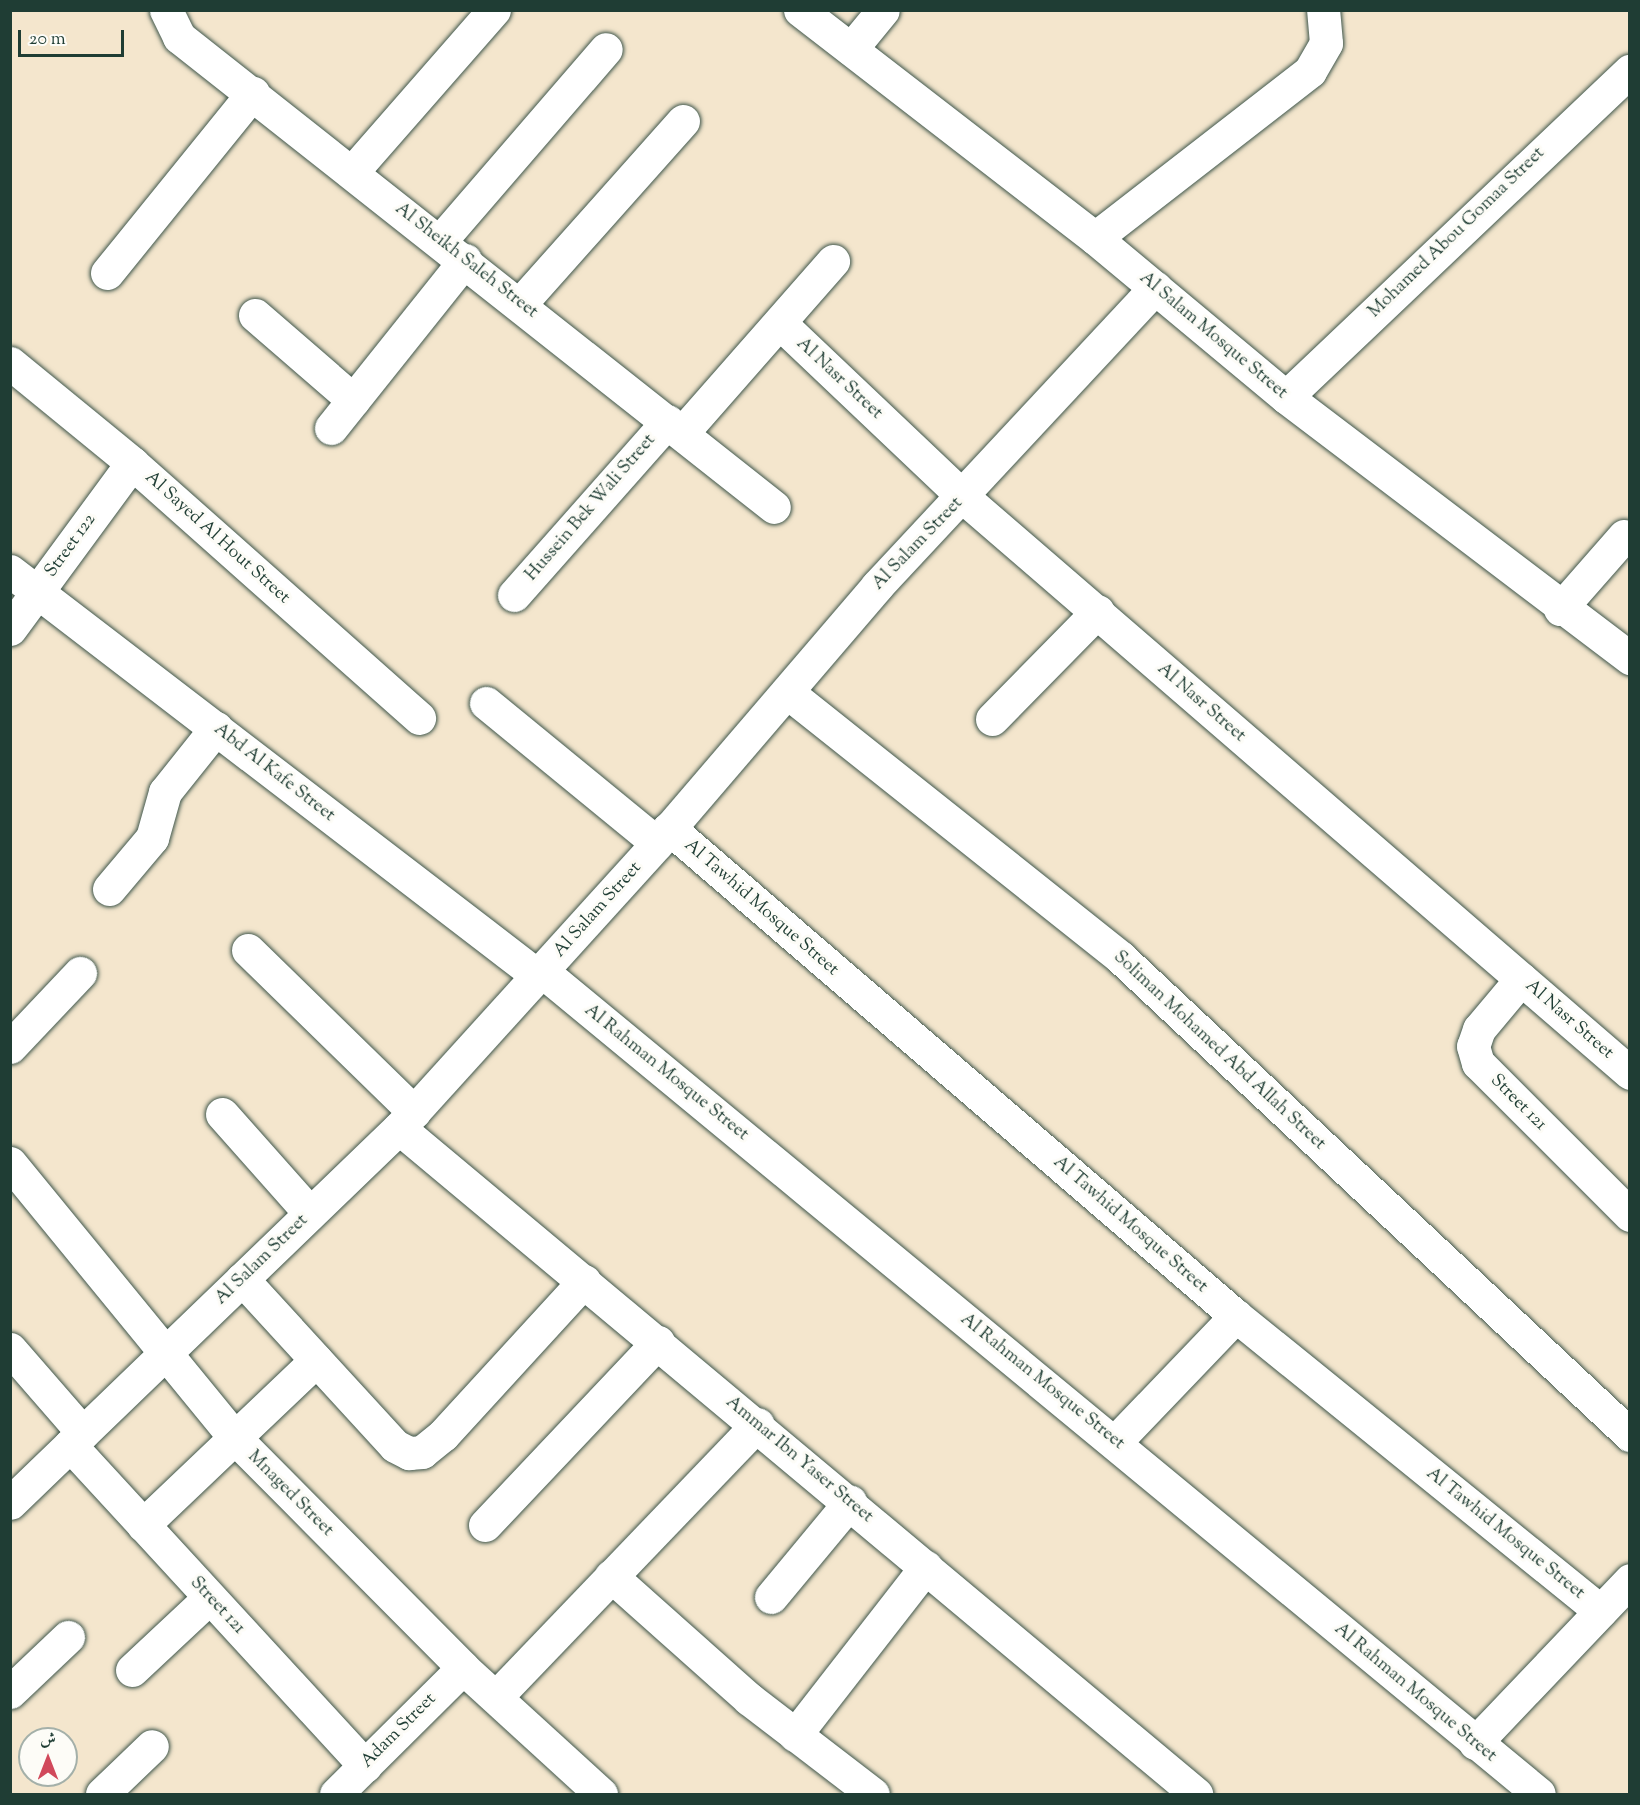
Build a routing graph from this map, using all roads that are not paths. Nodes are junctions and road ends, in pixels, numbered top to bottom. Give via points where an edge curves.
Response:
1 (166, 10) edge
2 (494, 10) edge
3 (800, 10) edge
4 (883, 10) edge
5 (1323, 10) edge
6 (606, 49) dead end
7 (851, 49) junction
8 (1627, 79) edge
9 (253, 93) junction
10 (683, 121) dead end
11 (353, 171) junction
12 (1095, 238) junction
13 (453, 250) junction
14 (833, 261) dead end
15 (107, 273) dead end
16 (1155, 288) junction
17 (520, 304) junction
18 (255, 315) dead end
19 (781, 324) junction
20 (10, 363) edge
21 (1286, 397) junction
22 (353, 400) junction
23 (675, 427) junction
24 (331, 428) dead end
25 (132, 463) junction
26 (963, 496) junction
27 (774, 507) dead end
28 (1624, 537) dead end
29 (10, 571) edge
30 (37, 592) junction
31 (514, 595) dead end
32 (1560, 609) junction
33 (1098, 611) junction
34 (10, 629) edge
35 (1629, 658) edge
36 (787, 692) junction
37 (486, 703) dead end
38 (419, 718) dead end
39 (992, 719) dead end
40 (216, 728) junction
41 (663, 836) junction
42 (109, 889) dead end
43 (248, 950) dead end
44 (80, 973) dead end
45 (540, 974) junction
46 (1521, 979) junction
47 (10, 1047) edge
48 (1626, 1064) edge
49 (222, 1114) dead end
50 (406, 1120) junction
51 (10, 1163) edge
52 (310, 1213) junction
53 (1629, 1215) edge
54 (242, 1279) junction
55 (584, 1281) junction
56 (1236, 1316) junction
57 (658, 1342) junction
58 (10, 1349) edge
59 (165, 1355) junction
60 (316, 1360) junction
61 (758, 1424) junction
62 (1629, 1435) edge
63 (234, 1437) junction
64 (76, 1439) junction
65 (1115, 1442) junction
66 (850, 1502) junction
67 (10, 1503) edge
68 (143, 1525) junction
69 (485, 1525) dead end
70 (926, 1567) junction
71 (611, 1576) junction
72 (1629, 1580) edge
73 (771, 1597) dead end
74 (209, 1598) junction
75 (1600, 1611) junction
76 (68, 1637) dead end
77 (463, 1668) junction
78 (132, 1670) dead end
79 (10, 1692) edge
80 (496, 1697) junction
81 (795, 1735) junction
82 (1475, 1743) junction
83 (152, 1746) dead end
84 (364, 1766) junction
85 (102, 1794) edge
86 (336, 1794) edge
87 (601, 1794) edge
88 (873, 1794) edge
89 (1196, 1794) edge
90 (1539, 1794) edge

1 - 9 street, Al Sheikh Saleh Street via 179,37
2 - 11 street
3 - 7 street, Al Salam Mosque Street
4 - 7 street
5 - 12 street via 1326,43 1310,71
6 - 13 street
7 - 12 street, Al Salam Mosque Street
8 - 21 street, Mohamed Abou Gomaa Street
9 - 11 street, Al Sheikh Saleh Street
9 - 15 street
10 - 17 street
11 - 13 street, Al Sheikh Saleh Street
12 - 16 street, Al Salam Mosque Street
13 - 17 street, Al Sheikh Saleh Street
13 - 22 street
14 - 19 street, Hussein Bek Wali Street
16 - 21 street, Al Salam Mosque Street
16 - 26 street, Al Salam Street
17 - 23 street, Al Sheikh Saleh Street
18 - 22 street
19 - 23 street, Hussein Bek Wali Street
19 - 26 street, Al Nasr Street
20 - 25 street, Al Sayed Al Hout Street
21 - 32 street, Al Salam Mosque Street
22 - 24 street
23 - 27 street, Al Sheikh Saleh Street
23 - 31 street, Hussein Bek Wali Street
25 - 30 street, Street 122
25 - 38 street, Al Sayed Al Hout Street
26 - 33 street, Al Nasr Street
26 - 36 street, Al Salam Street
28 - 32 street
29 - 30 street, Abd Al Kafe Street
30 - 34 street, Street 122
30 - 40 street, Abd Al Kafe Street
32 - 35 street, Al Salam Mosque Street
33 - 39 street
33 - 46 street, Al Nasr Street
36 - 41 street, Al Salam Street
36 - 62 street, Soliman Mohamed Abd Allah Street via 1121,958
37 - 41 street, Al Tawhid Mosque Street
40 - 42 street via 165,792 152,838
40 - 45 street, Abd Al Kafe Street
41 - 45 street, Al Salam Street
41 - 56 street, Al Tawhid Mosque Street
43 - 50 street, Ammar Ibn Yaser Street
44 - 47 street
45 - 50 street, Al Salam Street
45 - 65 street, Al Rahman Mosque Street
46 - 48 street, Al Nasr Street
46 - 53 street, Street 121 via 1479,1029 1473,1046 1478,1063
49 - 52 street
50 - 52 street, Al Salam Street
50 - 55 street, Ammar Ibn Yaser Street
51 - 59 street, Mnaged Street
52 - 54 street, Al Salam Street
54 - 59 street, Al Salam Street
54 - 60 street
55 - 57 street, Ammar Ibn Yaser Street
55 - 60 street via 422,1452 395,1446
56 - 65 street
56 - 75 street, Al Tawhid Mosque Street
57 - 61 street, Ammar Ibn Yaser Street
57 - 69 street
58 - 64 street, Street 121
59 - 63 street, Mnaged Street
59 - 64 street, Al Salam Street
60 - 63 street
61 - 66 street, Ammar Ibn Yaser Street
61 - 71 street
63 - 68 street
63 - 77 street, Mnaged Street
64 - 67 street, Al Salam Street
64 - 68 street, Street 121
65 - 82 street, Al Rahman Mosque Street
66 - 70 street, Ammar Ibn Yaser Street
66 - 73 street
68 - 74 street, Street 121
70 - 81 street
70 - 89 street, Ammar Ibn Yaser Street
71 - 80 street
71 - 81 street
72 - 75 street
74 - 78 street
74 - 84 street, Street 121
75 - 82 street
76 - 79 street
77 - 80 street, Mnaged Street
77 - 84 street, Adam Street
80 - 87 street, Mnaged Street
81 - 88 street
82 - 90 street, Al Rahman Mosque Street
83 - 85 street
84 - 86 street, Adam Street

